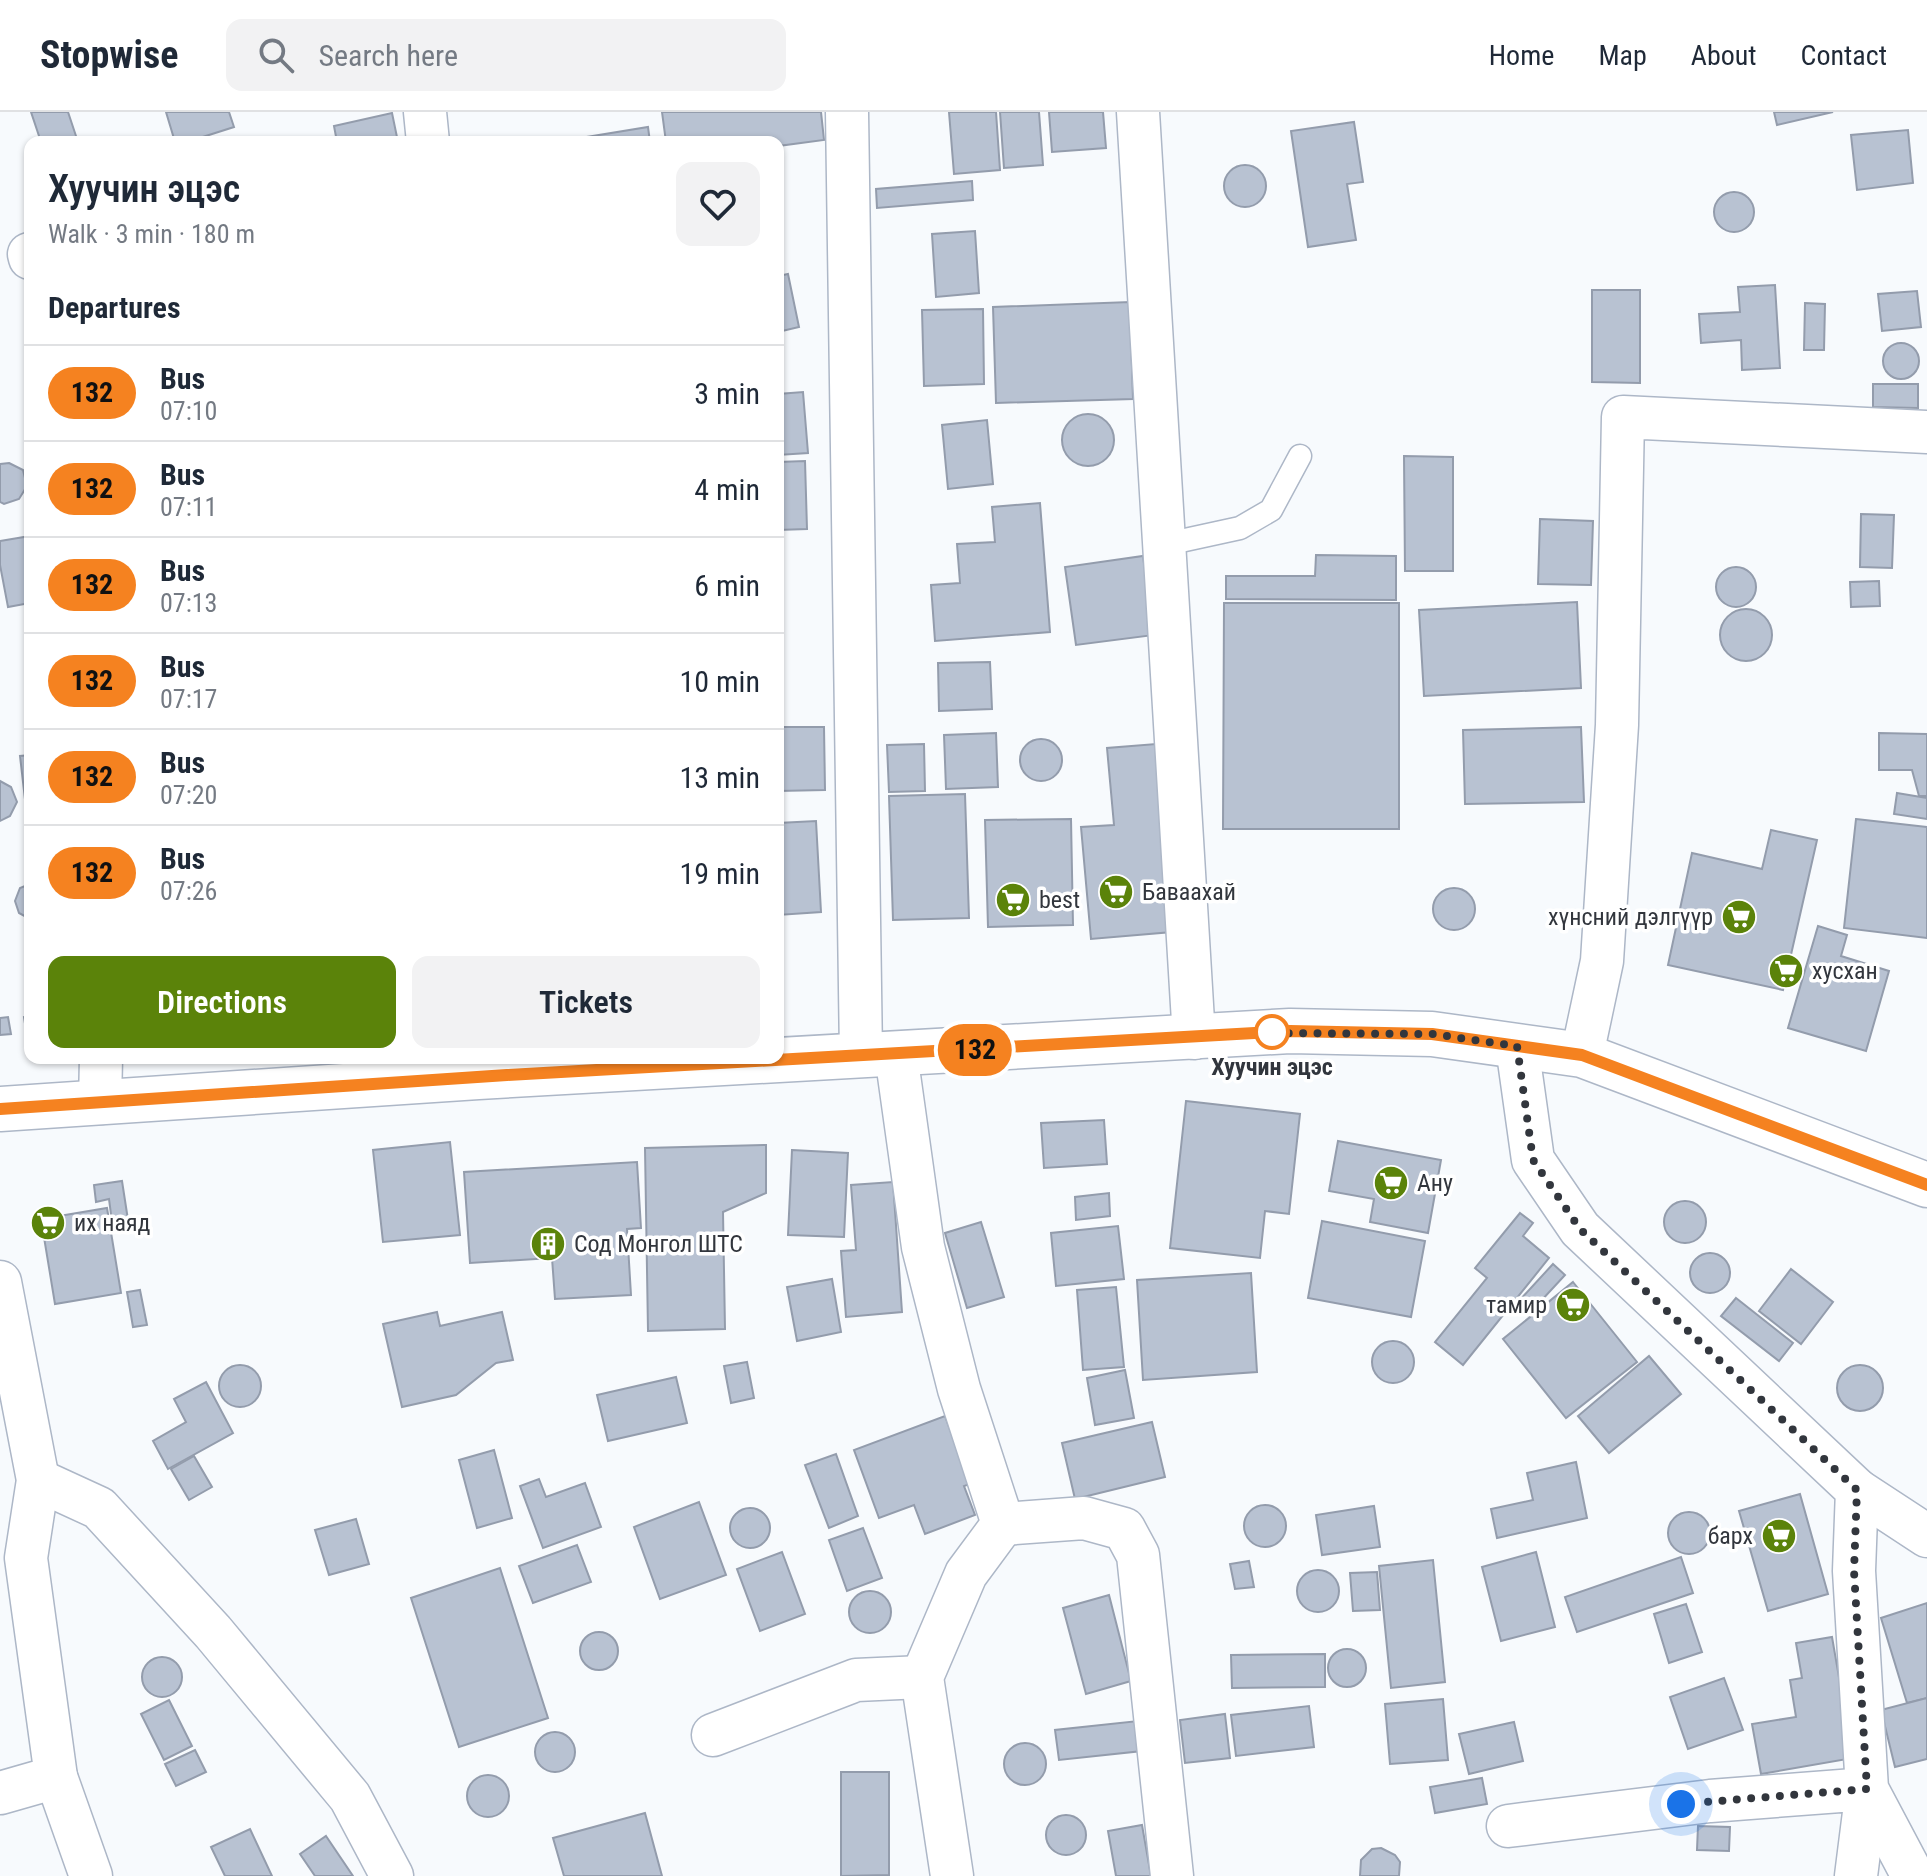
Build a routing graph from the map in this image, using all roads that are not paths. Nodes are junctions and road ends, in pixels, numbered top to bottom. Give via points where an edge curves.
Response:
1 (425, 112) edge
2 (847, 112) edge
3 (1138, 112) edge
4 (427, 136) edge
5 (1927, 432) edge
6 (1300, 456) dead end
7 (1162, 545) junction
8 (1194, 1038) junction
9 (1517, 1046) junction
10 (879, 1054) junction
11 (1582, 1055) junction
12 (784, 1057) edge
13 (101, 1064) edge
14 (592, 1064) edge
15 (477, 1068) edge
16 (100, 1103) junction
17 (0, 1109) edge
18 (1927, 1185) edge
19 (0, 1282) edge
20 (38, 1480) junction
21 (1857, 1490) junction
22 (1003, 1524) junction
23 (1927, 1536) edge
24 (922, 1677) junction
25 (713, 1735) dead end
26 (56, 1777) junction
27 (1867, 1789) junction
28 (0, 1793) edge
29 (1508, 1826) dead end
30 (91, 1876) edge
31 (392, 1876) edge
32 (952, 1876) edge
33 (1172, 1876) edge
34 (1856, 1876) edge
35 (1913, 1876) edge

1 - 4 street
2 - 10 street
3 - 7 street
5 - 11 street via 1623,417 1617,725 1602,961
6 - 7 lane via 1271,510 1240,528
7 - 8 street
8 - 9 main road via 1290,1031 1401,1033
8 - 10 main road
9 - 11 main road
9 - 21 street via 1533,1160 1580,1229
10 - 12 main road
10 - 22 street via 959,1389
11 - 18 main road
13 - 16 street
14 - 15 main road
15 - 16 main road
16 - 17 main road
19 - 20 street
20 - 26 street via 26,1558
20 - 31 street via 99,1508 213,1632 350,1797
21 - 23 street
21 - 27 street via 1854,1571
22 - 24 street via 966,1574
22 - 33 street via 1084,1518 1124,1529 1138,1555
24 - 25 street via 856,1680
24 - 32 street
26 - 28 street
26 - 30 street
27 - 29 street via 1710,1801
27 - 34 street
27 - 35 street

